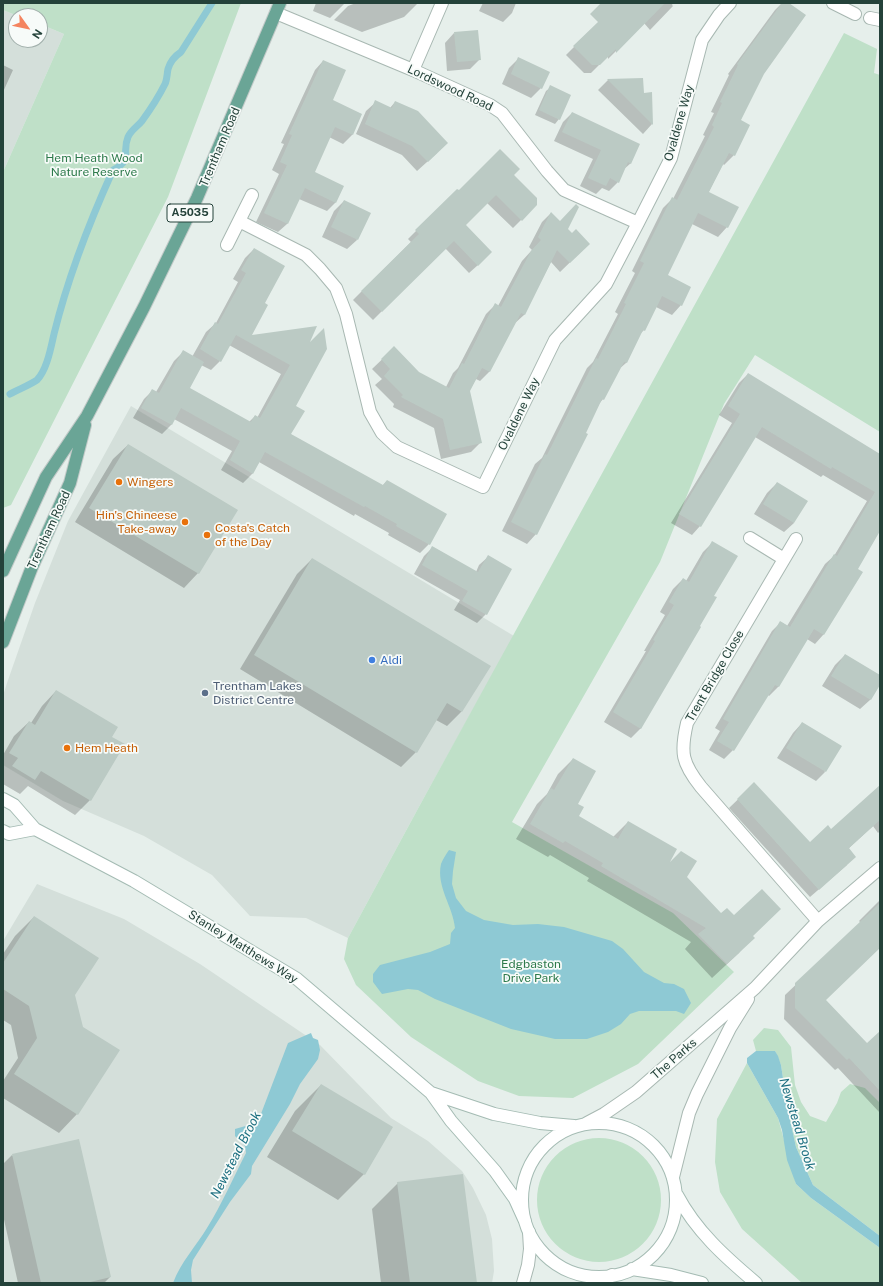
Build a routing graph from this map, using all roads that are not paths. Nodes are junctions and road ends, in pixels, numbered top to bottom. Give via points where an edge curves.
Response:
1 (442, 3) edge
2 (730, 3) edge
3 (833, 3) edge
4 (278, 8) edge
5 (854, 14) dead end
6 (413, 70) junction
7 (252, 195) dead end
8 (239, 221) junction
9 (638, 223) junction
10 (227, 245) dead end
11 (87, 416) junction
12 (750, 538) dead end
13 (796, 539) dead end
14 (6, 554) edge
15 (784, 559) junction
16 (3, 571) edge
17 (3, 642) edge
18 (3, 799) edge
19 (35, 829) junction
20 (3, 831) edge
21 (880, 868) edge
22 (818, 921) junction
23 (755, 988) junction
24 (431, 1093) junction
25 (583, 1125) junction
26 (673, 1177) junction
27 (676, 1194) junction
28 (527, 1227) junction
29 (632, 1270) junction
30 (612, 1275) junction
31 (523, 1283) edge
32 (600, 1283) edge
33 (702, 1283) edge
34 (756, 1283) edge

1 - 6 street
2 - 9 street, Ovaldene Way via 702,40 671,158
3 - 5 street
4 - 6 street, Lordswood Road
4 - 11 main road, Trentham Road / A5035 via 198,198
6 - 9 street, Lordswood Road via 502,113 564,190
7 - 8 street
8 - 9 street, Ovaldene Way via 306,255 336,288 346,314 370,412 382,433 397,447 483,487 555,340 606,284
8 - 10 street
11 - 14 main road, Trentham Road / A5035 via 46,477
11 - 17 main road, Trentham Road / A5035 via 70,483 32,567
12 - 15 street
13 - 15 street, Trent Bridge Close
14 - 16 main road, Trentham Road / A5035
15 - 22 street, Trent Bridge Close via 687,723 683,739 683,756 690,773
18 - 19 street, Stanley Matthews Way via 14,806
19 - 20 street via 9,834
19 - 24 street, Stanley Matthews Way via 134,881 297,979
21 - 22 street, The Parks
22 - 23 street, The Parks
23 - 25 street, The Parks via 636,1092
23 - 26 street, The Parks via 730,1028 697,1094 689,1113
24 - 25 street, Stanley Matthews Way via 494,1114 540,1122
24 - 28 street, Stanley Matthews Way via 451,1121 495,1171 514,1199
25 - 26 street, Stanley Matthews Way via 612,1124 640,1134 662,1155
25 - 28 street, The Parks via 558,1135 534,1158 523,1189 523,1211
26 - 27 street
27 - 29 street via 676,1209 663,1243 649,1258
27 - 34 street via 706,1238
28 - 30 street, Stanley Matthews Way via 538,1246 549,1258 568,1270 590,1276
28 - 31 street, The Parks via 530,1249
29 - 30 street
29 - 33 street via 671,1275
30 - 32 street

